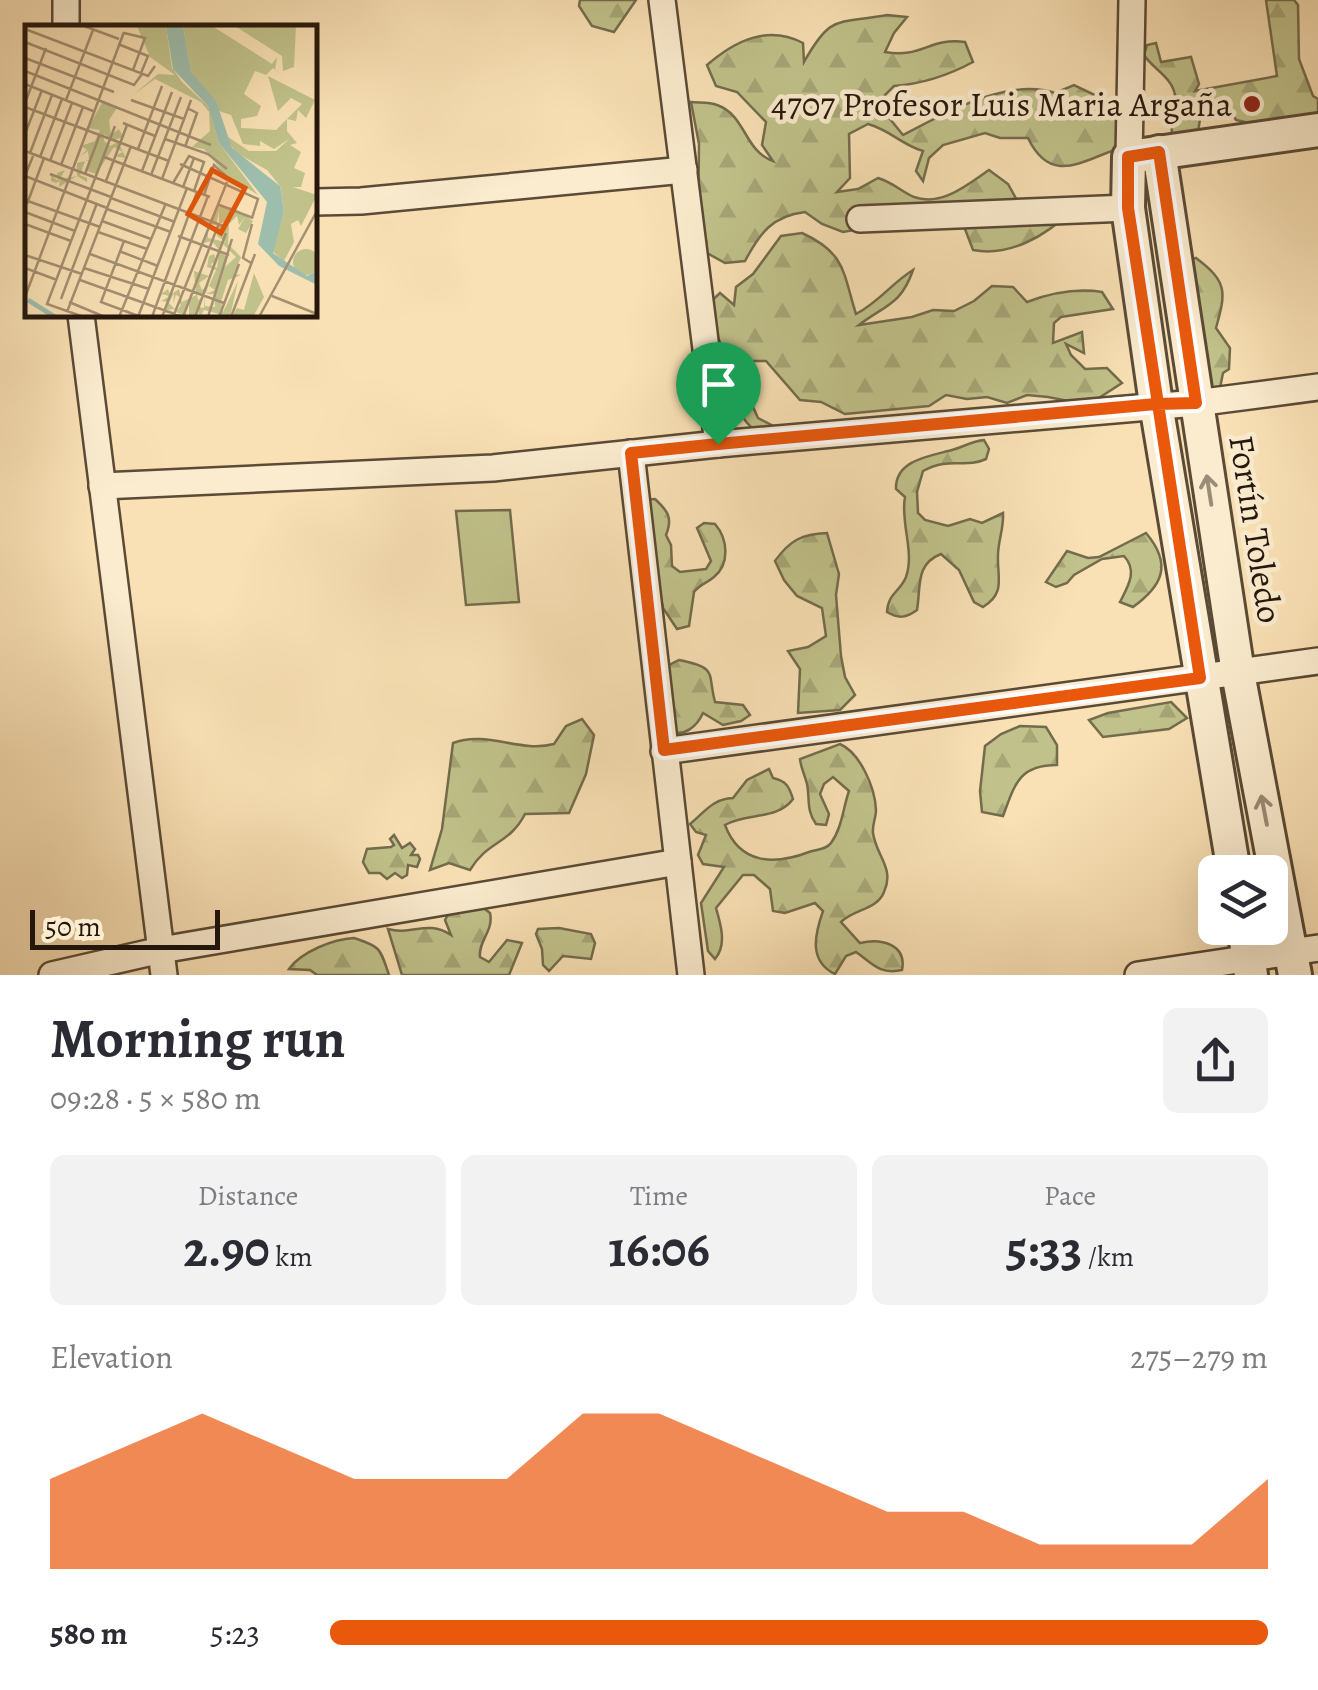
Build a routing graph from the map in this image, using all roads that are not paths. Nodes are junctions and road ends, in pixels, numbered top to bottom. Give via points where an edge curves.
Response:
1 (662, 0) edge
2 (1132, 0) edge
3 (1318, 130) edge
4 (1144, 155) junction
5 (684, 170) junction
6 (318, 202) edge
7 (1128, 208) junction
8 (860, 219) dead end
9 (80, 318) edge
10 (1318, 388) edge
11 (1196, 403) junction
12 (1156, 404) junction
13 (718, 444) junction
14 (631, 453) junction
15 (102, 486) junction
16 (1318, 661) edge
17 (1238, 673) junction
18 (1200, 678) junction
19 (664, 750) junction
20 (1231, 855) edge
21 (678, 862) junction
22 (1248, 954) edge
23 (1301, 959) edge
24 (162, 962) edge
25 (52, 975) edge
26 (690, 975) edge
27 (1138, 975) edge

1 - 5 street
2 - 4 street
3 - 4 street
4 - 7 street
4 - 11 street, Fortín Toledo
5 - 6 street
5 - 13 street
7 - 8 street
7 - 12 street
9 - 15 street
10 - 11 street
11 - 12 street
17 -> 11 street, Fortín Toledo
12 - 13 street
12 - 18 street
13 - 14 street
14 - 15 street via 493,468
14 - 19 street
15 - 24 street
16 - 17 street
17 - 18 street
23 -> 17 street, Fortín Toledo
18 - 19 street
18 - 20 street
19 - 21 street
21 - 24 street
21 - 26 street
22 - 23 street
22 - 27 street
24 - 25 street

